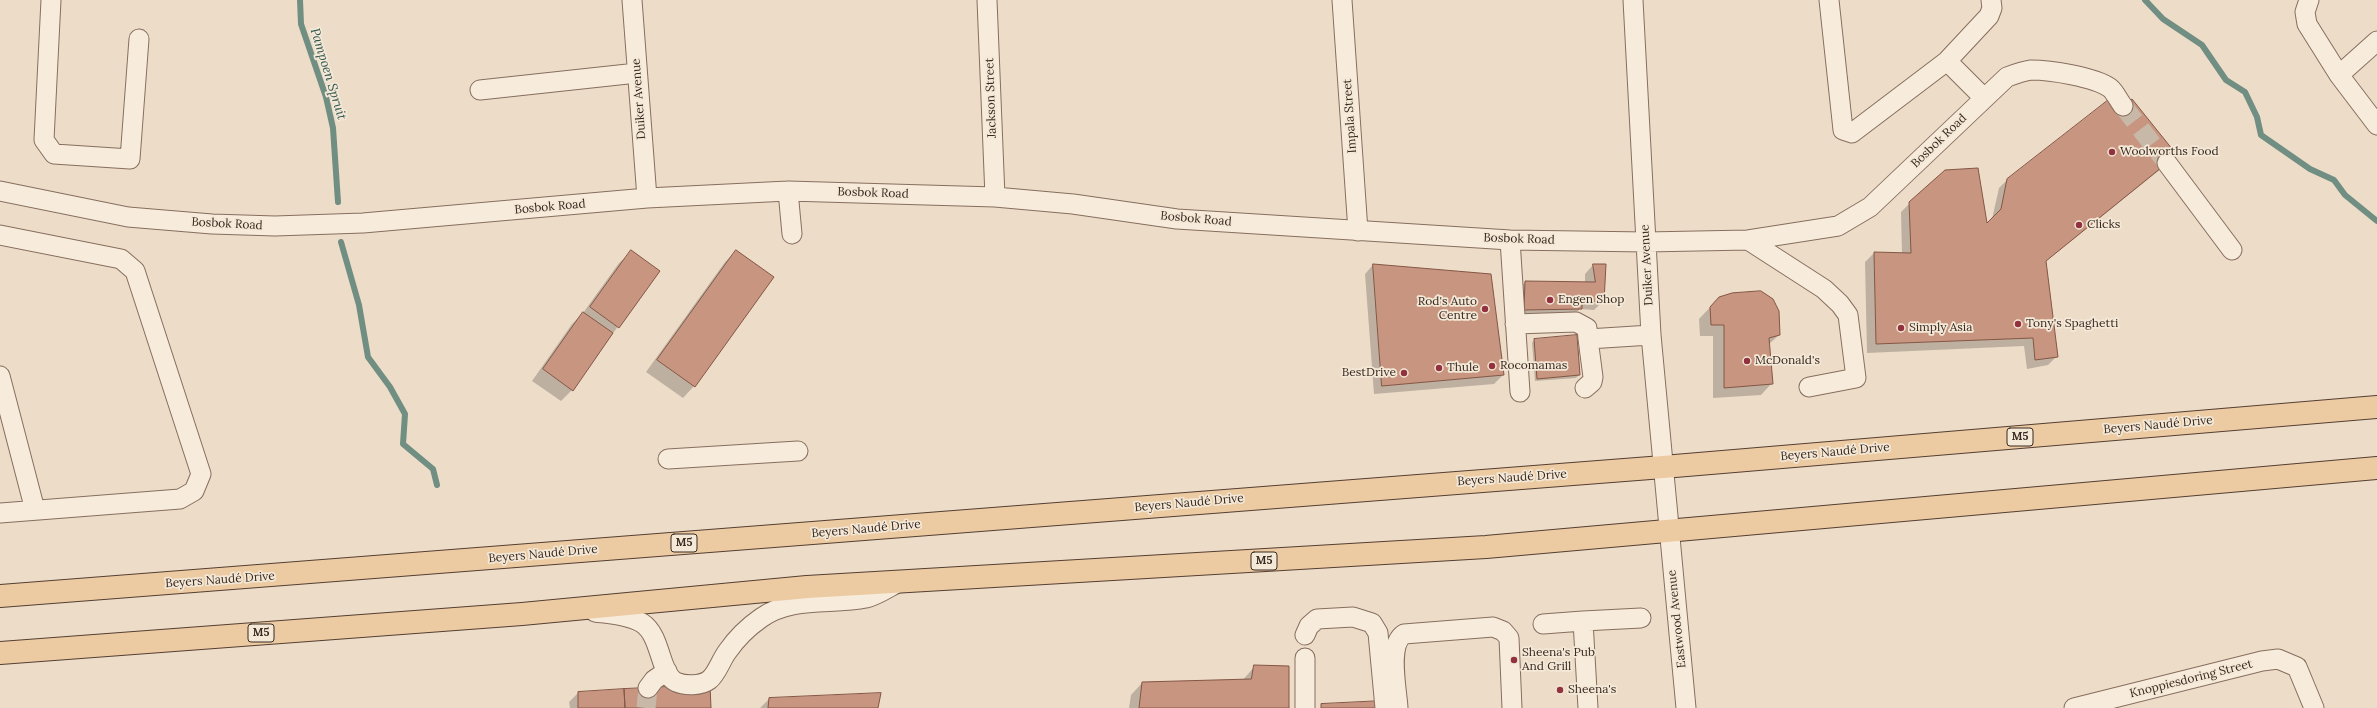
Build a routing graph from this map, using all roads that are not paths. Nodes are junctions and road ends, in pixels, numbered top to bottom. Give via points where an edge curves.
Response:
1 (51, 0) edge
2 (632, 0) edge
3 (987, 0) edge
4 (1342, 0) edge
5 (1633, 0) edge
6 (1829, 0) edge
7 (1990, 0) edge
8 (2309, 0) edge
9 (140, 39) dead end
10 (2377, 41) edge
11 (1947, 61) junction
12 (637, 73) junction
13 (2339, 75) junction
14 (480, 90) dead end
15 (1984, 98) junction
16 (2123, 106) tunnel mouth
17 (2377, 125) edge
18 (2167, 163) tunnel mouth
19 (0, 191) edge
20 (788, 191) junction
21 (995, 197) junction
22 (647, 198) junction
23 (1358, 231) junction
24 (792, 234) dead end
25 (0, 235) edge
26 (1510, 240) junction
27 (1748, 240) junction
28 (1646, 242) junction
29 (2232, 250) dead end
30 (1515, 324) junction
31 (1651, 335) junction
32 (1588, 339) junction
33 (0, 376) edge
34 (1809, 387) dead end
35 (1585, 388) dead end
36 (1520, 392) dead end
37 (2377, 407) edge
38 (798, 451) dead end
39 (668, 459) dead end
40 (1663, 466) junction
41 (2377, 468) edge
42 (35, 510) junction
43 (0, 513) edge
44 (1668, 530) junction
45 (899, 582) junction
46 (0, 596) edge
47 (569, 609) junction
48 (1641, 618) dead end
49 (1583, 621) junction
50 (1543, 624) dead end
51 (1305, 635) dead end
52 (0, 653) edge
53 (1305, 658) dead end
54 (667, 671) junction
55 (648, 688) tunnel mouth
56 (1305, 708) edge
57 (1385, 708) edge
58 (1398, 708) edge
59 (1512, 708) edge
60 (1588, 708) edge
61 (1686, 708) edge
62 (2074, 708) edge
63 (2314, 708) edge

1 - 9 street via 44,140 54,154 130,159
2 - 12 street, Duiker Avenue
3 - 21 street, Jackson Street
4 - 23 street, Impala Street
5 - 28 street, Duiker Avenue
6 - 11 street via 1843,130 1847,133 1852,133
7 - 11 street via 1992,8 1989,16
8 - 13 street via 2305,12 2307,24
10 - 13 street
11 - 15 street
12 - 14 street
12 - 22 street, Duiker Avenue
13 - 17 street
15 - 16 street, Bosbok Road via 2007,77 2030,70 2050,71 2112,89
15 - 27 street, Bosbok Road via 1870,207 1852,219 1838,226
18 - 29 street
19 - 22 street, Bosbok Road via 128,217 275,226 363,223
20 - 21 street, Bosbok Road
20 - 22 street, Bosbok Road
20 - 24 street
21 - 23 street, Bosbok Road via 1073,204 1177,219
23 - 26 street, Bosbok Road
25 - 42 street via 120,260 135,270 201,474 194,491 180,499
26 - 28 street, Bosbok Road
26 - 30 street
27 - 28 street, Bosbok Road
27 - 34 street via 1824,289 1848,315 1856,378
28 - 31 street, Duiker Avenue
30 - 32 street via 1576,322 1587,328
30 - 36 street
31 - 32 street
31 - 40 street, Duiker Avenue
32 - 35 street via 1593,377 1592,382
33 - 42 street
37 - 40 main road, Beyers Naudé Drive / M5
38 - 39 street
40 - 44 street, Duiker Avenue
40 - 46 main road, Beyers Naudé Drive / M5
41 - 44 main road, M5
42 - 43 street
44 - 45 main road, M5 via 1486,547
44 - 61 street, Eastwood Avenue
45 - 47 main road, M5 via 807,587
45 - 54 street via 867,597 811,602 772,610 740,636 711,677 703,683 677,682
47 - 52 main road, M5
47 - 54 street via 618,615 642,624 655,639
48 - 49 street
49 - 50 street
49 - 60 street
51 - 57 street via 1309,626 1317,619 1354,617 1372,623 1378,632
53 - 56 street
54 - 55 street
58 - 59 street via 1394,649 1398,638 1404,634 1493,627 1503,631 1508,638
62 - 63 street, Knoppiesdoring Street via 2278,659 2297,667

